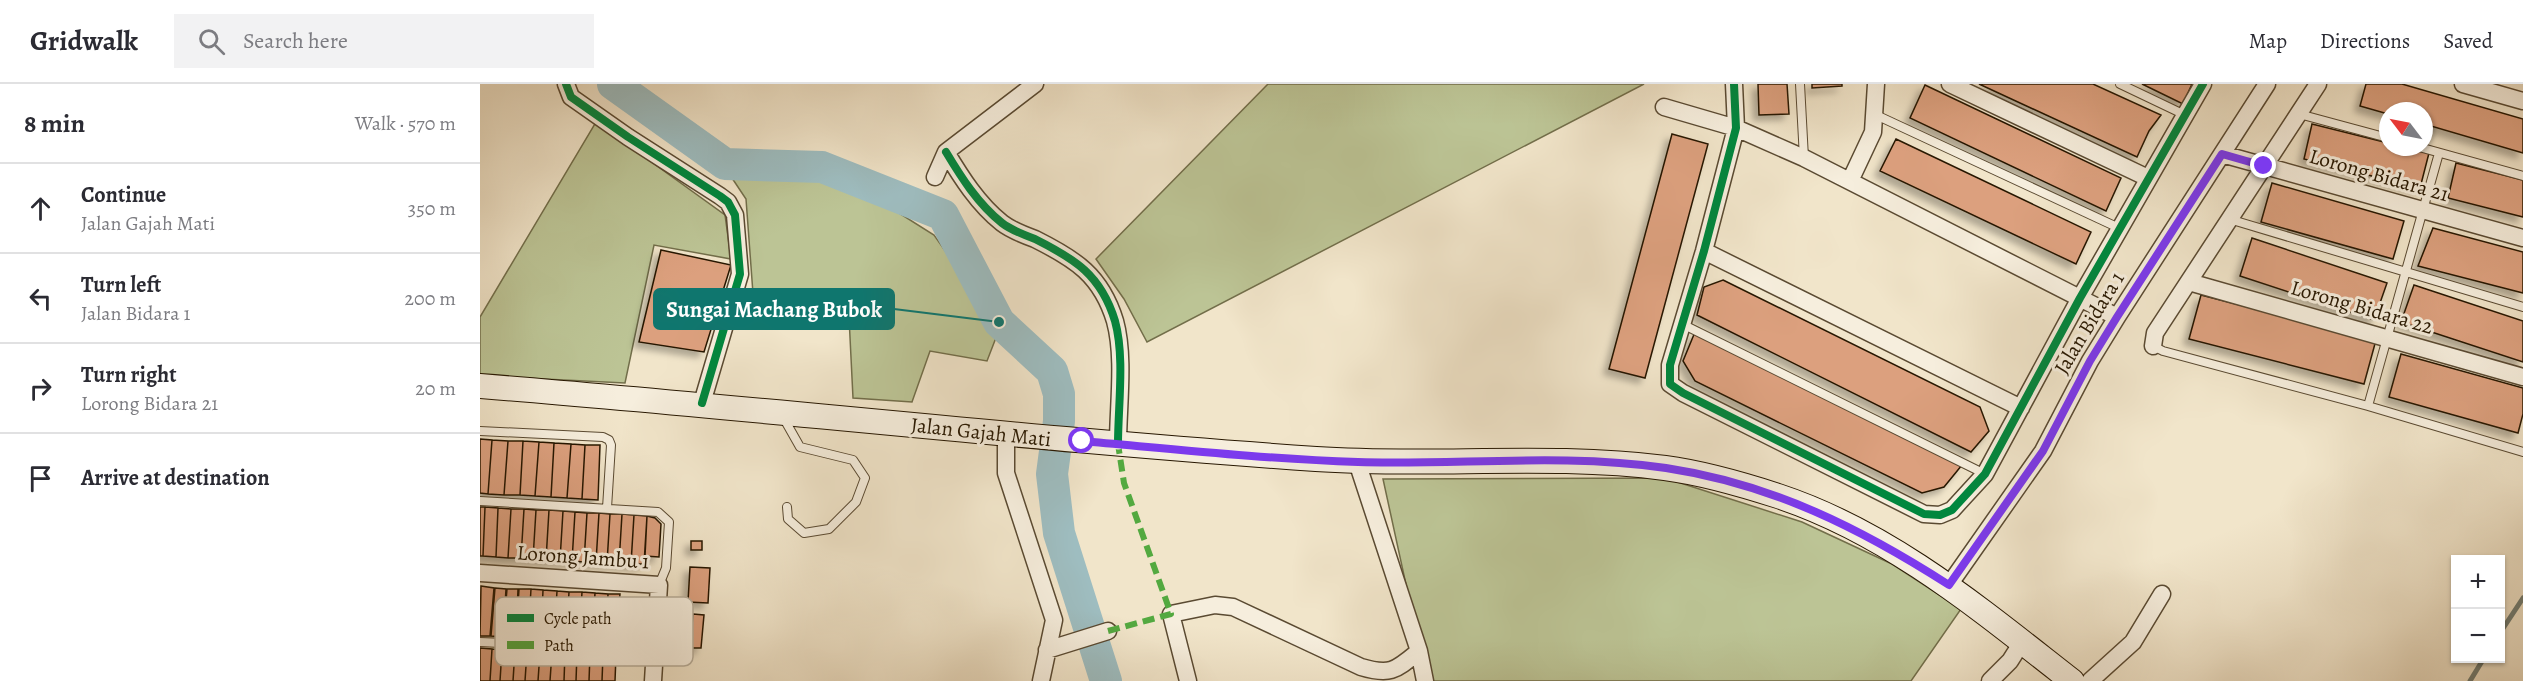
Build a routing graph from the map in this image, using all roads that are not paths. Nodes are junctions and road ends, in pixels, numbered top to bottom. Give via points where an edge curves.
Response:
1 (566, 84) edge
2 (1035, 84) edge
3 (1734, 84) edge
4 (1800, 84) edge
5 (1876, 84) edge
6 (1950, 84) edge
7 (2120, 84) edge
8 (2203, 84) edge
9 (2267, 84) edge
10 (2318, 84) edge
11 (2463, 84) edge
12 (2523, 101) edge
13 (1664, 107) dead end
14 (2299, 114) junction
15 (1876, 115) junction
16 (2185, 115) junction
17 (1737, 128) junction
18 (2379, 136) edge
19 (2433, 151) edge
20 (946, 152) junction
21 (2439, 153) junction
22 (2222, 154) junction
23 (1804, 158) junction
24 (2264, 166) junction
25 (2523, 176) edge
26 (935, 177) dead end
27 (2148, 178) junction
28 (1850, 181) junction
29 (2424, 211) junction
30 (2229, 219) junction
31 (2119, 228) junction
32 (2523, 238) edge
33 (1704, 251) junction
34 (2406, 272) junction
35 (2189, 282) junction
36 (2080, 297) junction
37 (2523, 307) edge
38 (2117, 317) junction
39 (1681, 323) junction
40 (2387, 338) junction
41 (2153, 346) joint
42 (2523, 377) edge
43 (480, 386) edge
44 (702, 404) junction
45 (2368, 406) junction
46 (2020, 408) junction
47 (780, 411) junction
48 (480, 431) edge
49 (1016, 436) junction
50 (1118, 444) junction
51 (2523, 452) edge
52 (1358, 462) junction
53 (1985, 474) junction
54 (480, 501) edge
55 (787, 507) dead end
56 (608, 508) junction
57 (480, 573) edge
58 (659, 585) junction
59 (1949, 585) junction
60 (2162, 594) dead end
61 (658, 597) edge
62 (1108, 631) dead end
63 (480, 642) edge
64 (2022, 642) junction
65 (495, 643) edge
66 (1047, 650) junction
67 (1419, 651) junction
68 (654, 666) edge
69 (1376, 676) edge
70 (653, 681) edge
71 (1041, 681) edge
72 (1188, 681) edge
73 (1425, 681) edge
74 (1990, 681) edge
75 (2072, 681) edge
76 (2090, 681) edge

1 - 44 street via 571,97 720,196 735,215 740,274
2 - 20 street
3 - 17 street
4 - 23 lane
5 - 15 street
6 - 27 street
7 - 16 lane
8 - 16 street
9 - 22 street, Jalan Bidara 1
10 - 14 street
11 - 12 street
13 - 17 street
14 - 18 lane
14 - 24 street
15 - 28 street via 1874,132
15 - 31 lane
16 - 27 street
17 - 23 street
17 - 33 street
19 - 21 lane
20 - 26 street
20 - 50 street via 977,198 1003,224 1069,255 1100,288 1114,321 1119,350
21 - 25 lane
21 - 29 lane
22 - 24 street, Lorong Bidara 21
22 - 38 street, Jalan Bidara 1
23 - 28 street
24 - 29 street, Lorong Bidara 21
24 - 30 street
27 - 31 street
28 - 36 street
29 - 32 street, Lorong Bidara 21
29 - 34 lane
30 - 34 lane
30 - 35 street
31 - 36 street
33 - 39 street
33 - 46 street
34 - 37 lane
34 - 40 lane
35 - 40 street, Lorong Bidara 22
35 - 41 street via 2155,333
36 - 38 street
36 - 46 street
38 - 59 street, Jalan Bidara 1 via 2043,451
39 - 53 lane
39 - 53 street via 1670,365 1670,384 1924,514 1940,515 1952,510
40 - 42 street, Lorong Bidara 22
40 - 45 lane
41 - 45 lane
43 - 44 main road, Jalan Gajah Mati
44 - 47 main road, Jalan Gajah Mati
45 - 51 lane
46 - 53 street
47 - 49 main road, Jalan Gajah Mati
47 - 55 lane via 800,447 853,460 865,478 856,502 829,530 804,532 788,519
48 - 56 lane via 609,440
49 - 50 main road, Jalan Gajah Mati
49 - 66 street via 1006,473 1054,620
50 - 52 main road, Jalan Gajah Mati
52 - 59 main road, Jalan Gajah Mati via 1584,462 1665,468 1709,476 1781,497 1838,521
52 - 67 street
54 - 56 lane
56 - 58 lane via 658,512 669,522 666,568
57 - 58 street, Lorong Jambu 1
58 - 61 street, Lorong Jambu 1
59 - 64 main road, Jalan Gajah Mati
60 - 76 street via 2133,642
62 - 66 street
63 - 65 lane
64 - 74 street
64 - 75 main road, Jalan Gajah Mati
66 - 71 street
67 - 69 street via 1394,672
67 - 73 street
68 - 70 street, Lorong Jambu 1
69 - 72 street via 1233,607 1215,605 1172,614

